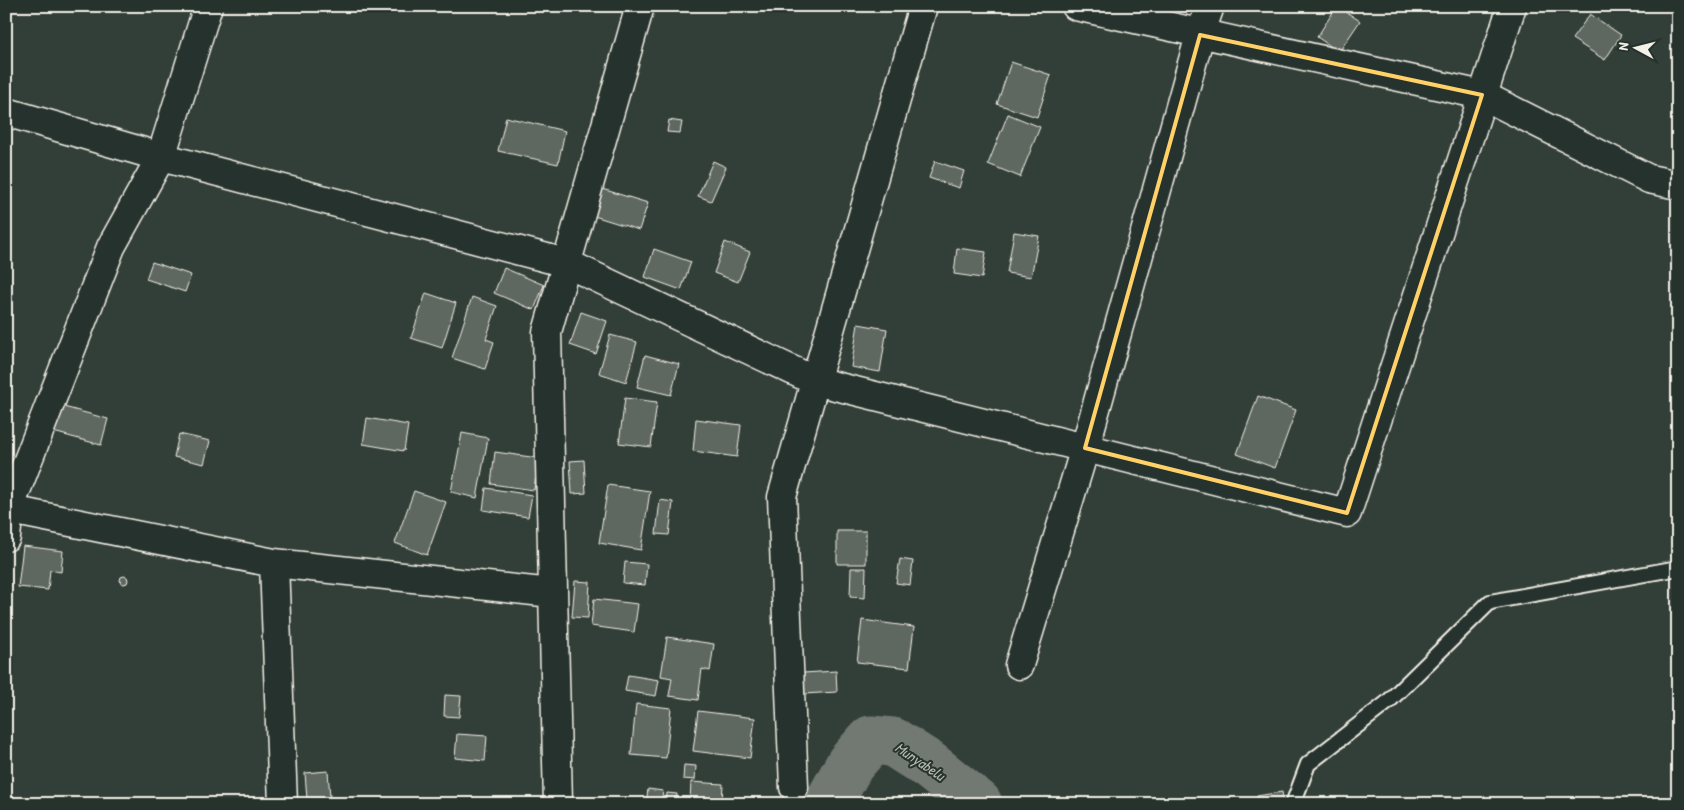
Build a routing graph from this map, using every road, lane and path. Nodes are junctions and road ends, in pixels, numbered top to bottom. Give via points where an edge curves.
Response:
1 (208, 6) edge
2 (640, 6) edge
3 (923, 6) edge
4 (1076, 6) edge
5 (1210, 6) edge
6 (1512, 6) edge
7 (1200, 35) junction
8 (1482, 95) junction
9 (6, 112) edge
10 (161, 157) junction
11 (1678, 185) edge
12 (566, 263) junction
13 (815, 381) junction
14 (1085, 448) junction
15 (8, 509) edge
16 (6, 537) edge
17 (274, 563) junction
18 (1678, 568) edge
19 (552, 593) junction
20 (1019, 665) dead end
21 (794, 787) dead end
22 (284, 804) edge
23 (558, 804) edge
24 (1293, 804) edge

1 - 10 street
2 - 12 street
3 - 13 street
4 - 7 street
5 - 7 street
6 - 8 street
7 - 8 street
7 - 14 street
8 - 11 street via 1649,179
8 - 14 street via 1347,513
9 - 10 street
10 - 12 street
10 - 15 street via 111,247
12 - 13 street
12 - 19 street via 547,332
13 - 14 street
13 - 21 street via 782,497
14 - 20 street
15 - 16 street
15 - 17 street
17 - 19 street
17 - 22 street
18 - 24 lane via 1490,602 1388,702 1308,764
19 - 23 street

